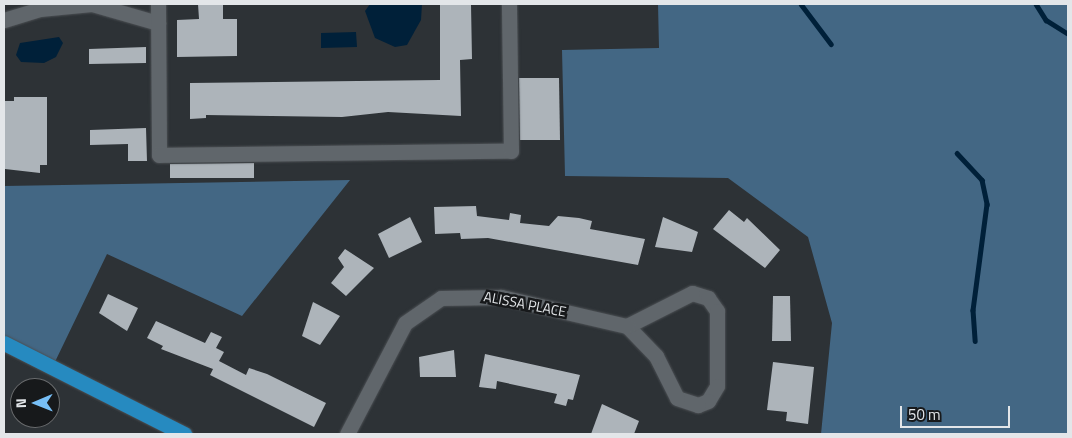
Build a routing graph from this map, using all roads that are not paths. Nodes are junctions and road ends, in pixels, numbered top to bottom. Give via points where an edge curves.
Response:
1 (92, 4) edge
2 (158, 4) edge
3 (509, 4) edge
4 (4, 20) edge
5 (158, 23) junction
6 (627, 326) junction
7 (4, 343) edge
8 (184, 434) edge
9 (347, 434) edge

1 - 4 street via 40,10
1 - 5 street
2 - 5 street
3 - 5 street via 510,152 159,155
6 - 6 street via 687,295 708,298 717,311 718,386 714,395 698,405 677,398 656,356
6 - 9 street, ALISSA PLACE via 502,297 441,298 405,324
7 - 8 main road

